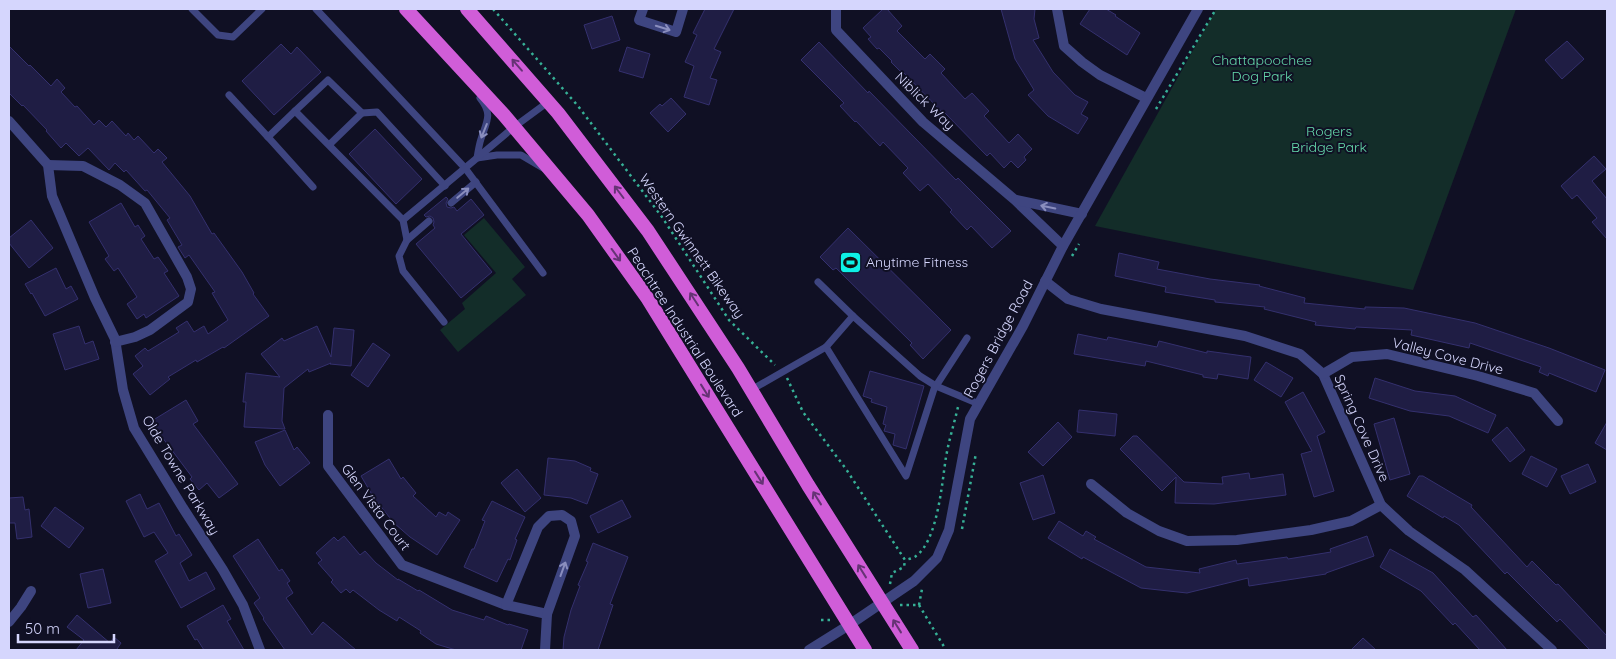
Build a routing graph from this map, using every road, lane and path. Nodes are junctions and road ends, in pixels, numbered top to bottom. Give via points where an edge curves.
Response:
1 (192, 9) edge
2 (262, 9) edge
3 (316, 9) edge
4 (405, 9) edge
5 (467, 9) edge
6 (493, 9) edge
7 (643, 9) edge
8 (683, 9) edge
9 (836, 9) edge
10 (1057, 9) edge
11 (1198, 9) edge
12 (229, 95) dead end
13 (1146, 98) junction
14 (548, 102) junction
15 (295, 111) junction
16 (362, 113) junction
17 (9, 121) edge
18 (514, 128) junction
19 (268, 137) junction
20 (329, 144) junction
21 (477, 158) junction
22 (48, 165) junction
23 (466, 168) junction
24 (476, 182) junction
25 (560, 182) junction
26 (445, 186) junction
27 (313, 187) dead end
28 (1015, 200) junction
29 (451, 203) dead end
30 (1082, 214) junction
31 (403, 220) junction
32 (429, 221) dead end
33 (407, 240) junction
34 (1063, 246) junction
35 (543, 274) dead end
36 (818, 282) dead end
37 (1045, 282) junction
38 (853, 316) junction
39 (444, 322) dead end
40 (967, 338) dead end
41 (115, 342) junction
42 (826, 347) junction
43 (783, 372) junction
44 (1323, 374) junction
45 (936, 386) junction
46 (751, 390) junction
47 (979, 404) junction
48 (958, 407) dead end
49 (328, 414) dead end
50 (1558, 421) dead end
51 (1091, 484) dead end
52 (1381, 505) junction
53 (31, 590) dead end
54 (882, 602) junction
55 (506, 605) junction
56 (919, 605) dead end
57 (547, 614) junction
58 (9, 622) edge
59 (849, 625) junction
60 (260, 650) edge
61 (545, 650) edge
62 (809, 650) edge
63 (865, 650) edge
64 (912, 650) edge
65 (946, 650) edge
66 (1552, 650) edge

1 - 2 lane via 218,35 233,37
3 - 23 lane
4 - 18 highway, Peachtree Industrial Boulevard
4 -> 21 lane via 486,106 489,119
14 -> 5 highway, Peachtree Industrial Boulevard
6 - 43 path, Western Gwinnett Bikeway via 578,106 662,217 728,320
7 -> 8 street via 639,20 676,32
9 - 28 street, Niblick Way via 836,30 923,122
10 - 13 street via 1064,46 1100,75
11 - 13 street, Rogers Bridge Road
12 - 19 lane
13 - 30 street, Rogers Bridge Road
14 - 18 lane
46 -> 14 highway, Peachtree Industrial Boulevard via 648,231
15 - 16 lane via 328,80
15 - 19 lane
15 - 20 lane
16 - 20 lane
16 - 26 lane via 377,112
17 - 22 street
18 - 21 lane
18 - 25 highway, Peachtree Industrial Boulevard
19 - 27 lane
20 - 31 lane
21 - 23 lane
21 - 25 lane via 521,155
22 - 41 street, Olde Towne Parkway via 52,196
22 - 41 street via 83,166 120,185 145,203 187,276 191,289 188,302 150,330
23 - 24 lane
23 - 26 lane
29 -> 24 lane
24 - 35 lane
25 -> 59 highway, Peachtree Industrial Boulevard via 588,215 648,300
26 - 31 lane
30 -> 28 street, Niblick Way
28 - 34 street, Niblick Way
30 - 34 street, Rogers Bridge Road
31 - 33 lane
32 - 33 lane
33 - 39 lane via 399,256 403,271
34 - 37 street, Rogers Bridge Road
36 - 38 lane
37 - 44 street, Spring Cove Drive via 1068,299 1101,309 1245,336 1281,347 1300,354
37 - 47 street, Rogers Bridge Road
38 - 42 lane
38 - 45 lane via 920,376
40 - 45 lane
41 - 60 street, Olde Towne Parkway via 123,390 134,428 243,605
42 - 43 lane
42 - 45 lane via 906,476
43 - 46 lane
43 - 48 path, Western Gwinnett Bikeway via 803,412 846,469 906,560 917,556 928,540 936,518
44 - 50 street, Valley Cove Drive via 1352,357 1387,354 1534,393
44 - 52 street, Spring Cove Drive
45 - 47 lane
54 -> 46 highway, Peachtree Industrial Boulevard
47 - 54 street, Rogers Bridge Road via 970,419 949,530 937,558 914,581
49 - 55 street, Glen Vista Court via 328,466 402,565
51 - 52 street via 1127,513 1159,531 1187,541 1237,540 1311,530 1351,521
52 - 66 street, Spring Cove Drive via 1409,531 1465,570
53 - 58 street
54 - 59 street, Rogers Bridge Road
64 -> 54 highway, Peachtree Industrial Boulevard
55 - 57 street, Glen Vista Court
57 -> 55 street via 575,536 571,521 562,515 549,516 538,526
56 - 65 path
57 - 61 street
59 - 62 street, Rogers Bridge Road
59 - 63 highway, Peachtree Industrial Boulevard

